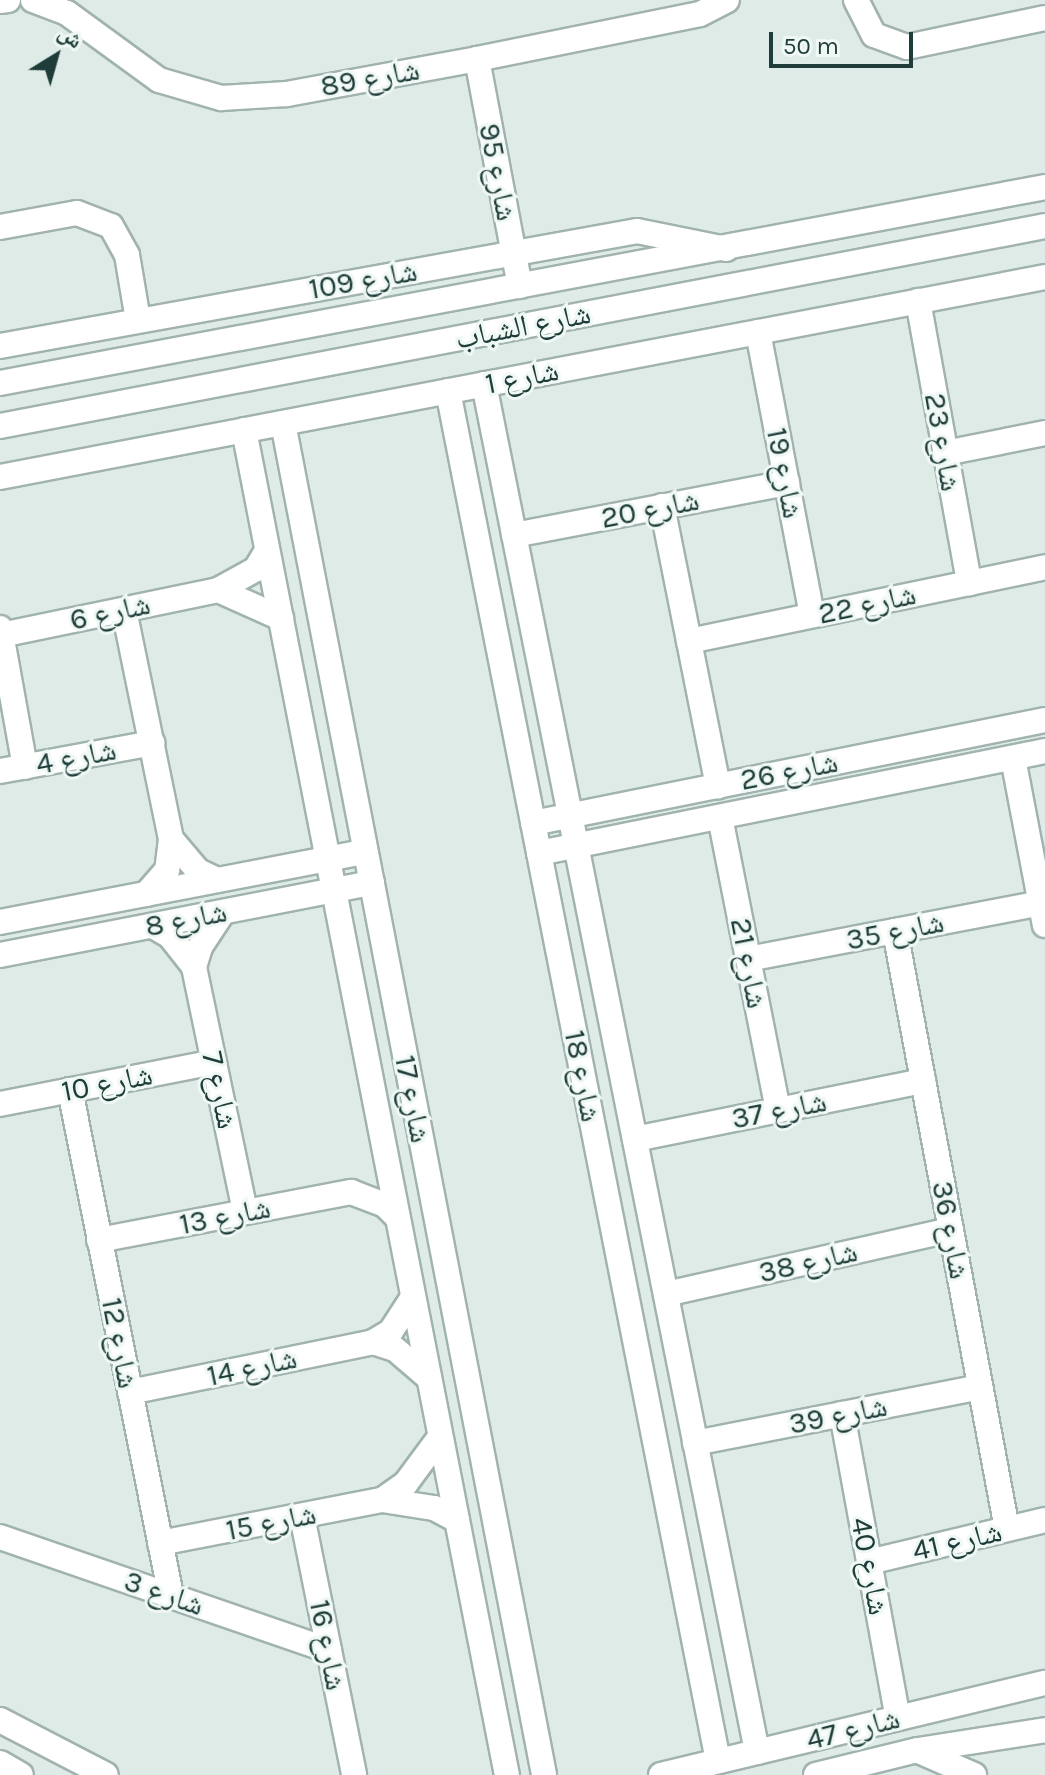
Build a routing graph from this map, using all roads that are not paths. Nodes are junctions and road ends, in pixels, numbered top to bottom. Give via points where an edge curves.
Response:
1 (8, 0) edge
2 (33, 0) edge
3 (727, 0) edge
4 (856, 0) edge
5 (0, 1) edge
6 (1045, 18) edge
7 (477, 59) junction
8 (1045, 187) edge
9 (1045, 226) edge
10 (0, 227) edge
11 (726, 249) junction
12 (513, 253) junction
13 (586, 275) junction
14 (1045, 277) edge
15 (520, 286) junction
16 (918, 301) junction
17 (595, 312) junction
18 (138, 320) junction
19 (758, 332) junction
20 (0, 346) edge
21 (0, 383) edge
22 (484, 384) junction
23 (448, 391) junction
24 (283, 423) junction
25 (0, 426) edge
26 (244, 430) junction
27 (1045, 433) edge
28 (945, 453) junction
29 (0, 477) edge
30 (787, 483) junction
31 (662, 506) junction
32 (514, 535) junction
33 (267, 551) junction
34 (1045, 567) edge
35 (969, 583) junction
36 (218, 590) junction
37 (124, 610) junction
38 (812, 615) junction
39 (281, 618) junction
40 (1, 631) edge
41 (689, 641) junction
42 (1045, 720) edge
43 (152, 743) junction
44 (1044, 754) edge
45 (1013, 758) junction
46 (25, 767) junction
47 (0, 771) edge
48 (718, 786) junction
49 (570, 816) junction
50 (720, 817) junction
51 (533, 823) junction
52 (171, 839) junction
53 (576, 846) junction
54 (365, 852) junction
55 (539, 853) junction
56 (328, 859) junction
57 (217, 880) junction
58 (372, 883) junction
59 (334, 891) junction
60 (146, 894) junction
61 (223, 912) junction
62 (1043, 914) edge
63 (0, 922) edge
64 (153, 926) junction
65 (895, 931) junction
66 (0, 955) edge
67 (748, 959) junction
68 (194, 967) junction
69 (214, 1062) junction
70 (923, 1081) junction
71 (70, 1090) junction
72 (0, 1104) edge
73 (778, 1110) junction
74 (635, 1139) junction
75 (385, 1153) junction
76 (351, 1192) junction
77 (245, 1212) junction
78 (398, 1218) junction
79 (951, 1230) junction
80 (99, 1240) junction
81 (666, 1294) junction
82 (413, 1297) junction
83 (373, 1342) junction
84 (429, 1378) junction
85 (980, 1387) junction
86 (130, 1392) junction
87 (842, 1414) junction
88 (440, 1437) junction
89 (695, 1443) junction
90 (382, 1500) junction
91 (302, 1516) junction
92 (457, 1520) junction
93 (1045, 1520) edge
94 (1007, 1529) junction
95 (0, 1537) edge
96 (160, 1543) junction
97 (869, 1562) junction
98 (171, 1596) junction
99 (329, 1650) junction
100 (1045, 1683) edge
101 (898, 1718) junction
102 (0, 1720) edge
103 (1045, 1730) edge
104 (918, 1750) junction
105 (757, 1752) junction
106 (718, 1761) junction
107 (0, 1763) edge
108 (21, 1775) edge
109 (106, 1775) edge
110 (354, 1775) edge
111 (507, 1775) edge
112 (544, 1775) edge
113 (661, 1775) edge
114 (816, 1775) edge
115 (974, 1775) edge

1 - 5 street
2 - 7 street, شارع 89 via 67,13 159,80 221,98 287,94
3 - 7 street, شارع 89 via 700,14
4 - 6 street via 874,35 907,47
7 - 12 street, شارع 95
8 - 11 street, شارع الشباب
9 - 17 street, شارع الشباب
10 - 18 street via 77,213 111,226 127,255
11 - 12 street, شارع 109 via 637,231
11 - 13 street, شارع الشباب
12 - 15 street, شارع 95
12 - 18 street, شارع 109
13 - 15 street, شارع الشباب
13 - 17 street
14 - 16 street, شارع 1
15 - 21 street, شارع الشباب
16 - 19 street, شارع 1
16 - 28 street, شارع 23
17 - 25 street, شارع الشباب
18 - 20 street, شارع 109
19 - 22 street, شارع 1
19 - 30 street, شارع 19
22 - 23 street, شارع 1
22 - 32 street, شارع 18
23 - 24 street, شارع 1
23 - 51 street, شارع 18
24 - 26 street, شارع 1
24 - 54 street, شارع 17
26 - 29 street, شارع 1
26 - 33 street, شارع 17
27 - 28 street
28 - 35 street, شارع 23
30 - 31 street, شارع 20
30 - 38 street, شارع 19
31 - 32 street, شارع 20
31 - 41 street
32 - 49 street, شارع 18
33 - 36 street, شارع 6 via 256,569
33 - 39 street, شارع 17
34 - 35 street, شارع 22
35 - 38 street, شارع 22
36 - 37 street, شارع 6
36 - 39 street
37 - 40 street, شارع 6
37 - 43 street
38 - 41 street, شارع 22
39 - 56 street, شارع 17
40 - 46 street
41 - 48 street
42 - 48 street, شارع 26
43 - 46 street, شارع 4
43 - 52 street
44 - 45 street, شارع 26
45 - 50 street, شارع 26
45 - 62 street
46 - 47 street, شارع 4
48 - 49 street, شارع 26
49 - 51 street, شارع 26
49 - 53 street, شارع 18
50 - 53 street, شارع 26
50 - 67 street, شارع 21
51 - 55 street, شارع 18
52 - 57 street via 198,871
52 - 60 street via 167,870
53 - 55 street, شارع 26
53 - 74 street, شارع 18
54 - 56 street, شارع 8
54 - 58 street, شارع 17
55 - 106 street, شارع 18
56 - 57 street, شارع 8
56 - 59 street, شارع 17
57 - 60 street, شارع 8
58 - 59 street, شارع 8
58 - 112 street, شارع 17
59 - 61 street, شارع 8
59 - 75 street, شارع 17
60 - 63 street, شارع 8
61 - 64 street, شارع 8
61 - 68 street via 200,947
62 - 65 street, شارع 35
64 - 66 street, شارع 8
64 - 68 street, شارع 7 via 170,936
65 - 67 street, شارع 35
65 - 70 street, شارع 36
67 - 73 street, شارع 21
68 - 69 street, شارع 7
69 - 71 street, شارع 10
69 - 77 street, شارع 7
70 - 73 street, شارع 37
70 - 79 street, شارع 36
71 - 72 street, شارع 10
71 - 80 street, شارع 12
73 - 74 street, شارع 37
74 - 81 street, شارع 18
75 - 76 street
75 - 78 street, شارع 17
76 - 77 street, شارع 13
76 - 78 street via 385,1205
77 - 80 street, شارع 13
78 - 82 street, شارع 17
79 - 81 street, شارع 38
79 - 85 street, شارع 36
80 - 86 street, شارع 12
81 - 89 street, شارع 18
82 - 83 street via 391,1331
82 - 84 street, شارع 17
83 - 84 street via 395,1349
83 - 86 street, شارع 14
84 - 88 street, شارع 17
85 - 87 street, شارع 39
85 - 94 street, شارع 36
86 - 96 street, شارع 12
87 - 89 street, شارع 39
87 - 97 street, شارع 40
88 - 90 street, شارع 15 via 416,1472
88 - 92 street, شارع 17
89 - 105 street, شارع 18
90 - 91 street, شارع 15
90 - 92 street, شارع 15 via 408,1501
91 - 96 street, شارع 15
91 - 99 street, شارع 16
92 - 111 street, شارع 17
93 - 94 street, شارع 41
94 - 97 street, شارع 41
95 - 98 street, شارع 3
96 - 98 street, شارع 12
97 - 101 street, شارع 40
98 - 99 street, شارع 3
99 - 110 street, شارع 16
100 - 101 street, شارع 47
101 - 105 street, شارع 47
102 - 109 street
103 - 104 street
104 - 114 street
104 - 115 street
105 - 106 street, شارع 47
106 - 113 street, شارع 47
107 - 108 street

